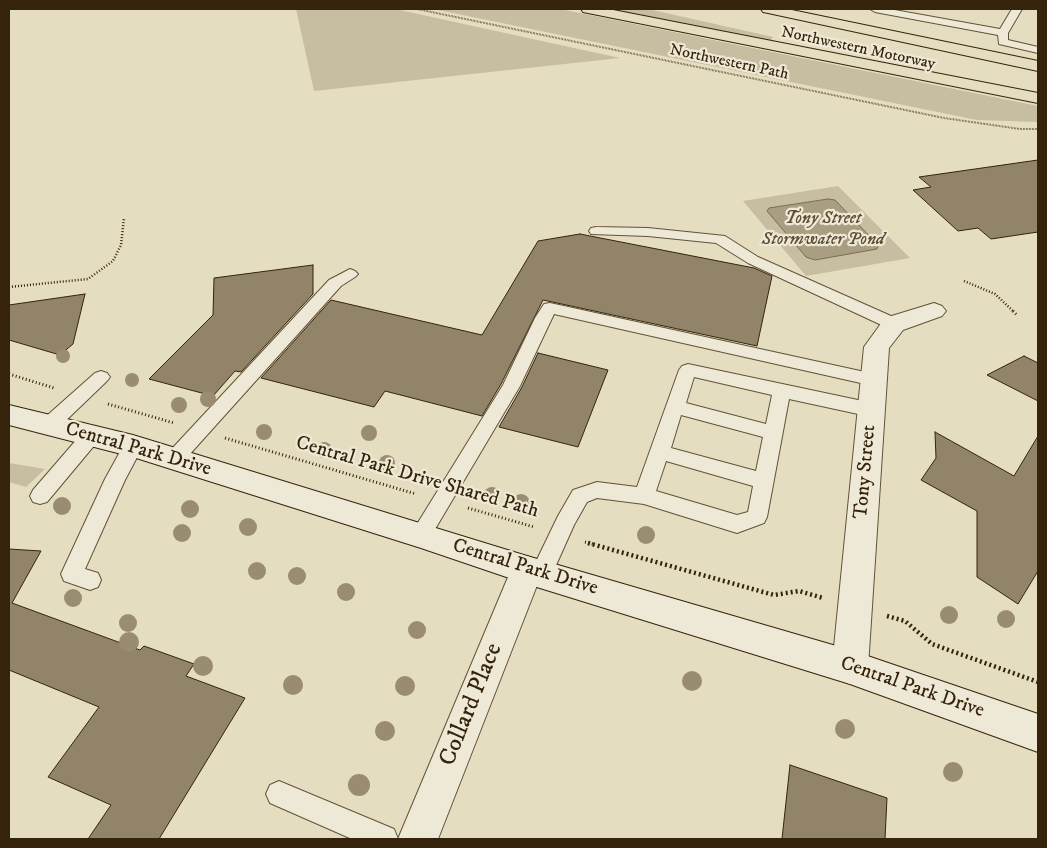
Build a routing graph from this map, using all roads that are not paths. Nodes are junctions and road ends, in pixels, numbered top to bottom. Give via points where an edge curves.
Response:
1 (588, 9) edge
2 (768, 9) edge
3 (875, 9) edge
4 (1017, 9) edge
5 (1003, 33) junction
6 (795, 34) dead end
7 (1038, 50) edge
8 (1038, 66) edge
9 (1038, 88) edge
10 (1038, 98) edge
11 (596, 231) dead end
12 (350, 274) dead end
13 (934, 311) dead end
14 (894, 324) junction
15 (100, 377) dead end
16 (874, 380) junction
17 (782, 390) junction
18 (674, 407) junction
19 (872, 410) junction
20 (9, 415) edge
21 (49, 426) junction
22 (774, 433) junction
23 (91, 436) junction
24 (133, 446) junction
25 (659, 452) junction
26 (174, 459) junction
27 (764, 481) junction
28 (40, 496) dead end
29 (644, 496) junction
30 (421, 535) junction
31 (534, 572) junction
32 (90, 580) dead end
33 (850, 667) junction
34 (1038, 733) edge
35 (278, 794) dead end
36 (384, 839) edge
37 (418, 839) edge

1 - 10 highway
2 - 8 highway, Northwestern Motorway
3 - 5 lane
4 - 5 lane
5 - 7 lane via 1003,42
6 - 9 highway, Northwestern Motorway
11 - 14 lane via 720,239 753,260
12 - 26 lane via 335,283
13 - 14 main road
14 - 16 main road, Tony Street via 877,347
15 - 21 lane
16 - 19 main road, Tony Street
16 - 30 lane via 550,308 511,386
17 - 18 lane via 688,370
17 - 19 lane
17 - 22 lane
18 - 22 lane
18 - 25 lane
19 - 33 main road, Tony Street
20 - 21 main road, Central Park Drive
21 - 23 main road, Central Park Drive
22 - 27 lane
23 - 24 main road, Central Park Drive
23 - 28 lane
24 - 26 main road, Central Park Drive
24 - 32 lane via 72,574
25 - 27 lane
25 - 29 lane
26 - 30 main road, Central Park Drive
27 - 29 lane via 757,517 737,524
29 - 31 lane via 597,490 580,496
30 - 31 main road, Central Park Drive
31 - 33 main road, Central Park Drive
31 - 37 main road, Collard Place
33 - 34 main road, Central Park Drive
35 - 36 lane

